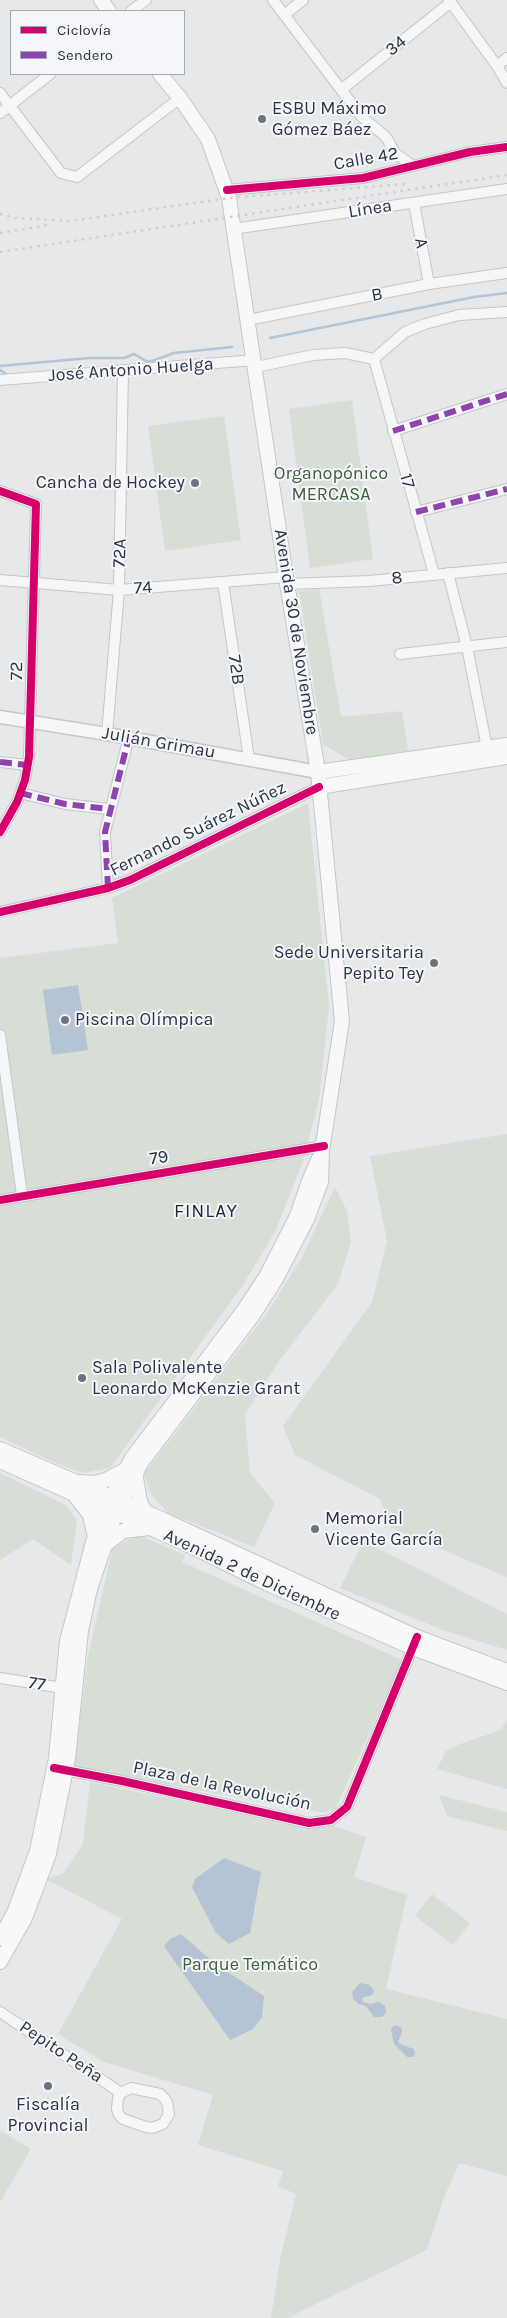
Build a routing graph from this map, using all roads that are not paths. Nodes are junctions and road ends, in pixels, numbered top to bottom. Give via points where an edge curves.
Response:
1 (101, 0) edge
2 (146, 0) edge
3 (273, 0) edge
4 (303, 0) edge
5 (450, 1) edge
6 (109, 10) edge
7 (132, 10) edge
8 (284, 15) junction
9 (507, 58) edge
10 (497, 66) junction
11 (49, 75) edge
12 (161, 75) edge
13 (507, 84) edge
14 (341, 90) junction
15 (0, 93) edge
16 (180, 98) junction
17 (10, 105) junction
18 (0, 113) edge
19 (507, 147) edge
20 (395, 153) junction
21 (413, 166) junction
22 (395, 171) junction
23 (507, 189) edge
24 (227, 190) junction
25 (414, 203) junction
26 (233, 229) junction
27 (507, 273) edge
28 (429, 284) junction
29 (507, 312) edge
30 (248, 320) junction
31 (374, 359) junction
32 (255, 363) junction
33 (123, 371) junction
34 (4, 380) edge
35 (507, 394) edge
36 (393, 431) junction
37 (507, 489) edge
38 (0, 491) edge
39 (416, 512) junction
40 (507, 568) edge
41 (448, 572) junction
42 (434, 574) junction
43 (0, 580) edge
44 (286, 580) junction
45 (223, 582) junction
46 (34, 583) junction
47 (119, 590) junction
48 (507, 642) edge
49 (467, 647) junction
50 (400, 654) dead end
51 (0, 717) edge
52 (30, 720) junction
53 (107, 734) junction
54 (129, 738) junction
55 (507, 745) edge
56 (487, 748) junction
57 (314, 751) junction
58 (507, 757) edge
59 (249, 759) junction
60 (0, 762) edge
61 (27, 765) junction
62 (346, 769) junction
63 (318, 772) junction
64 (337, 785) junction
65 (319, 787) junction
66 (20, 793) junction
67 (321, 807) junction
68 (109, 809) junction
69 (0, 832) edge
70 (108, 888) junction
71 (0, 912) edge
72 (0, 1034) edge
73 (323, 1148) junction
74 (22, 1195) junction
75 (0, 1200) edge
76 (0, 1449) edge
77 (0, 1461) edge
78 (131, 1470) junction
79 (72, 1487) junction
80 (113, 1504) junction
81 (150, 1521) junction
82 (100, 1541) junction
83 (415, 1643) junction
84 (507, 1671) edge
85 (0, 1678) edge
86 (507, 1683) edge
87 (69, 1689) junction
88 (60, 1769) junction
89 (0, 1938) edge
90 (0, 1962) edge
91 (0, 2012) edge
92 (121, 2093) junction

1 - 6 main road
2 - 7 street
3 - 8 street
4 - 8 street
5 - 10 street
5 - 14 street, 34
8 - 14 street
9 - 10 street
10 - 13 street
11 - 17 street
12 - 16 main road, Avenida 30 de Noviembre
14 - 20 street via 361,116 386,137
15 - 17 street
16 - 17 street via 77,177 61,173
16 - 24 main road, Avenida 30 de Noviembre via 208,139
17 - 18 street
19 - 21 street, Calle 42
20 - 21 street
20 - 22 street
21 - 22 street, Calle 42
22 - 24 street, Calle 42 via 363,178
23 - 25 street, Línea
24 - 26 main road, Avenida 30 de Noviembre
25 - 26 street, Línea
25 - 28 street, A
26 - 30 main road, Avenida 30 de Noviembre
27 - 28 street, B
28 - 30 street, B
29 - 31 street via 459,315 425,324 405,332
30 - 32 main road, Avenida 30 de Noviembre
31 - 32 street, José Antonio Huelga via 345,353
31 - 36 street, 17
32 - 33 street, José Antonio Huelga
32 - 44 main road, Avenida 30 de Noviembre
33 - 34 street, José Antonio Huelga
33 - 47 street, 72A
35 - 36 street
36 - 39 street, 17
37 - 39 street
38 - 46 street, 72 via 36,504
39 - 42 street, 17
40 - 41 street, 8
41 - 42 street, 8
41 - 49 street
42 - 44 street, 8 via 369,581
43 - 46 street, 74
44 - 45 street, 74
44 - 57 main road, Avenida 30 de Noviembre
45 - 47 street, 74
45 - 59 street, 72B
46 - 47 street, 74
46 - 52 street, 72
47 - 53 street, 72A
48 - 49 street
49 - 50 street
49 - 56 street
51 - 52 street, Julián Grimau
52 - 53 street, Julián Grimau
52 - 61 street, 72
53 - 54 street, Julián Grimau
54 - 59 street, Julián Grimau
54 - 68 street
55 - 56 main road
56 - 62 main road
57 - 62 main road
57 - 63 main road, Avenida 30 de Noviembre
58 - 64 main road
59 - 63 street, Julián Grimau
60 - 61 street
61 - 66 street, 72
62 - 63 main road
63 - 65 main road, Avenida 30 de Noviembre
64 - 65 main road
64 - 67 main road
65 - 67 main road, Avenida 30 de Noviembre
65 - 70 street, Fernando Suárez Núñez
66 - 68 street via 65,804
66 - 69 street, 72
67 - 73 main road, Avenida 30 de Noviembre via 342,1021
68 - 70 street via 105,832
70 - 71 street, Fernando Suárez Núñez
72 - 74 street
73 - 74 street, 79
73 - 78 main road, Avenida 30 de Noviembre via 320,1182 307,1219 276,1279 254,1315
74 - 75 street, 79
76 - 79 main road, Avenida 2 de Diciembre
77 - 79 main road, Avenida 2 de Diciembre
78 - 79 main road via 95,1483
78 - 80 main road, Avenida 30 de Noviembre
78 - 81 main road
79 - 80 main road, Avenida 2 de Diciembre
79 - 82 main road via 90,1516
80 - 81 main road, Avenida 2 de Diciembre
80 - 82 main road, Avenida 30 de Noviembre
81 - 82 main road
81 - 83 main road, Avenida 2 de Diciembre
82 - 87 main road, Avenida 30 de Noviembre via 67,1641
83 - 84 main road, Avenida 2 de Diciembre
83 - 86 main road, Avenida 2 de Diciembre
83 - 88 street, Plaza de la Revolución via 346,1807 331,1820 309,1823
85 - 87 street, 77
87 - 88 main road, Avenida 30 de Noviembre
88 - 89 main road, Avenida 30 de Noviembre via 37,1851 14,1913
88 - 90 main road, Avenida 30 de Noviembre via 49,1854 25,1918
91 - 92 street, Pepito Peña
92 - 92 street, Pepito Peña via 137,2088 160,2094 168,2102 167,2119 152,2128 123,2120 117,2109

